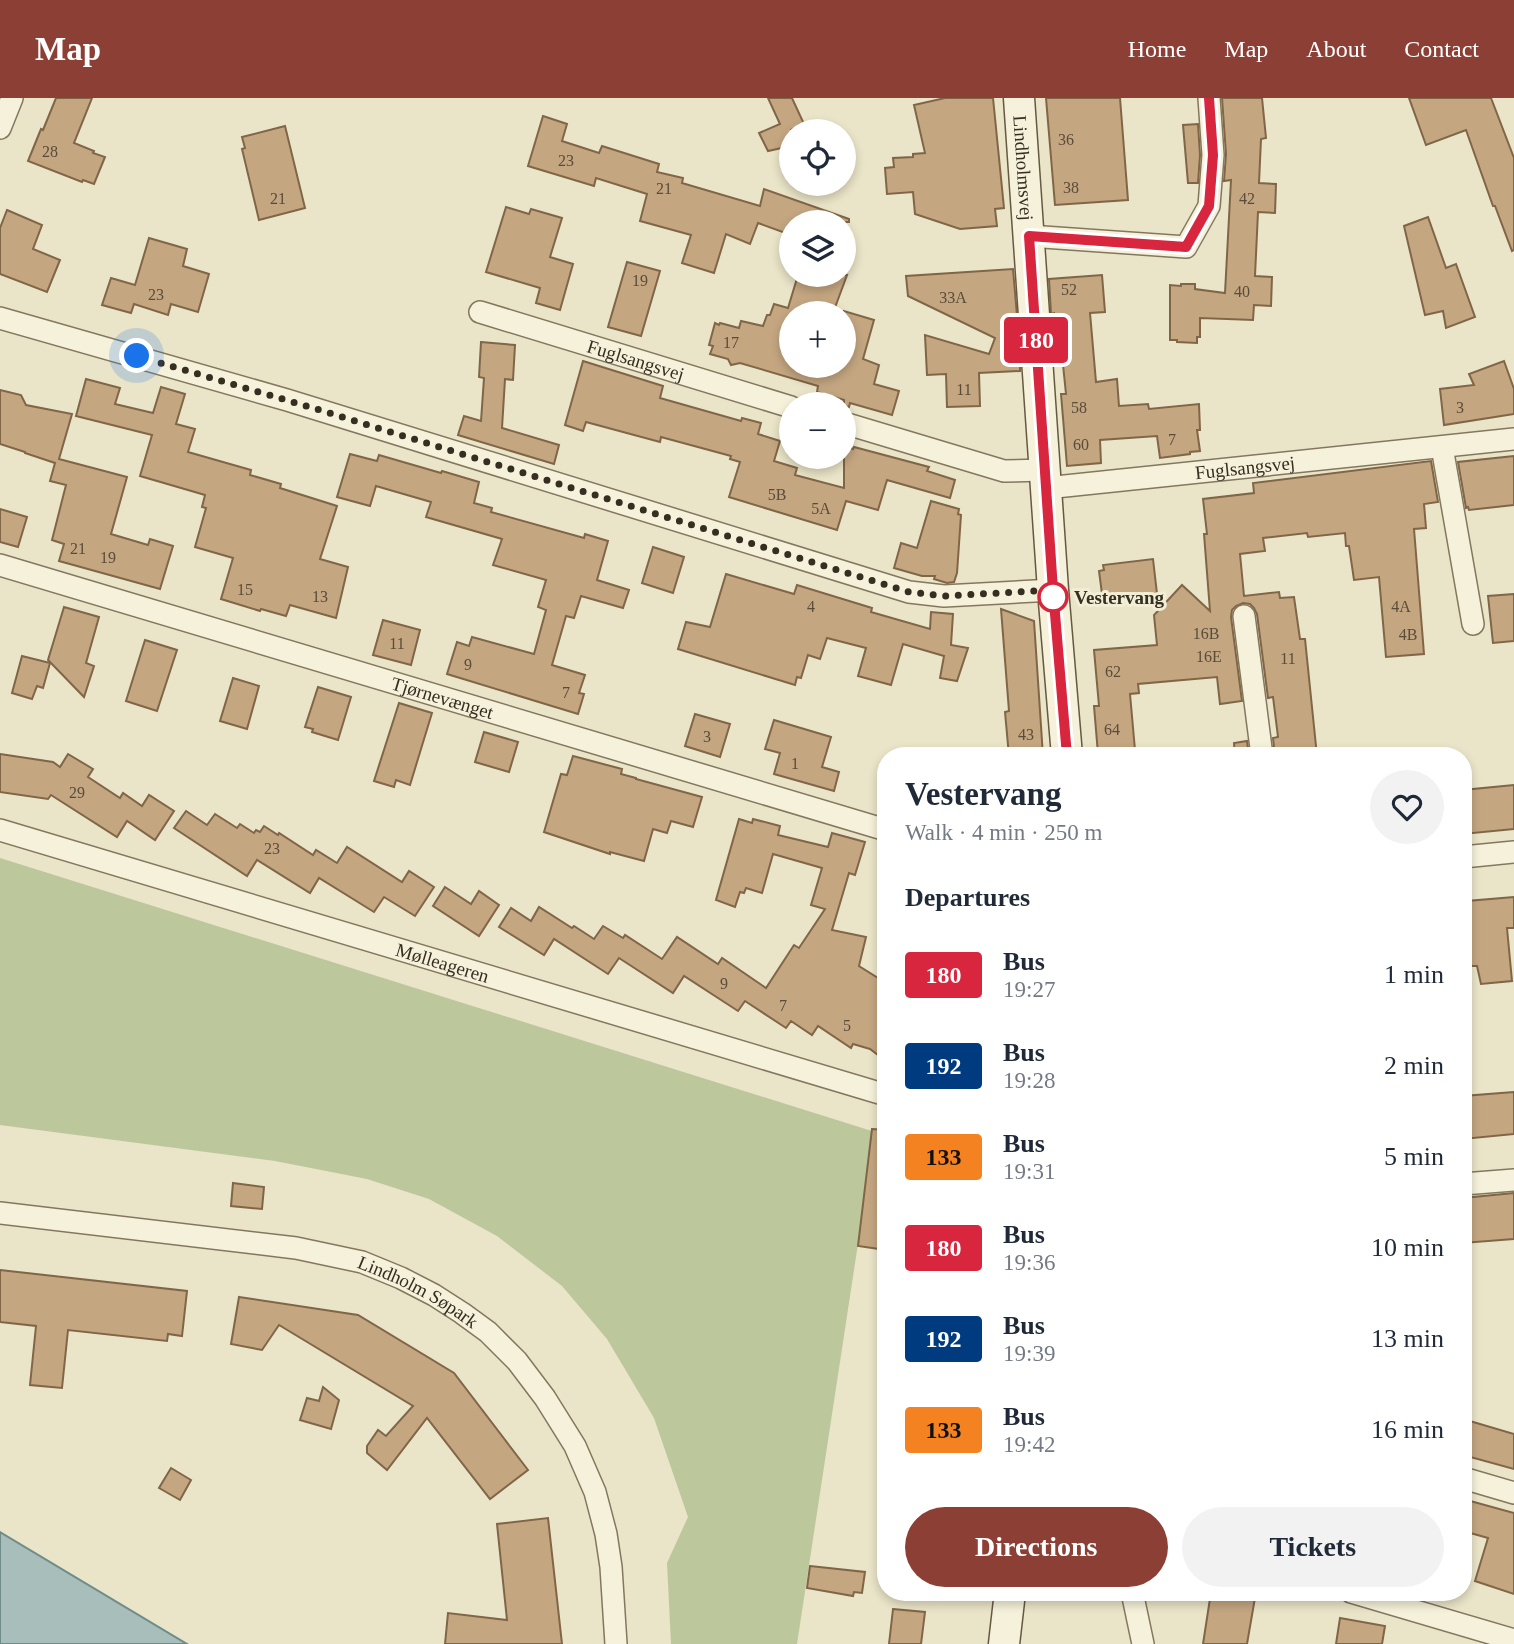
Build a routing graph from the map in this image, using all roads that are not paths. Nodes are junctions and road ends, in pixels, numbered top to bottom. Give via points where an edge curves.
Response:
1 (12, 98) edge
2 (1018, 98) edge
3 (1209, 98) edge
4 (0, 128) edge
5 (1029, 236) junction
6 (480, 312) dead end
7 (0, 318) edge
8 (779, 403) edge
9 (856, 427) edge
10 (1514, 439) edge
11 (1441, 447) junction
12 (1046, 479) junction
13 (0, 565) edge
14 (1053, 590) junction
15 (1244, 616) dead end
16 (1473, 624) dead end
17 (1066, 747) edge
18 (1261, 747) edge
19 (877, 827) edge
20 (0, 830) edge
21 (1514, 852) edge
22 (1472, 856) edge
23 (877, 1092) edge
24 (1514, 1180) edge
25 (1472, 1183) edge
26 (0, 1213) edge
27 (1472, 1481) edge
28 (1514, 1493) edge
29 (1009, 1601) edge
30 (1134, 1601) edge
31 (1382, 1601) edge
32 (1514, 1640) edge
33 (615, 1644) edge
34 (1004, 1644) edge
35 (1143, 1644) edge

1 - 4 street
2 - 5 street, Lindholmsvej
3 - 5 street, Lindholmsvej via 1213,155 1209,206 1186,247
5 - 12 street, Lindholmsvej
6 - 8 street, Fuglsangsvej
7 - 14 street via 287,400 909,592 944,596
9 - 12 street, Fuglsangsvej
10 - 11 street, Fuglsangsvej
11 - 12 street, Fuglsangsvej
11 - 16 street
12 - 14 street, Lindholmsvej
13 - 19 street, Tjørnevænget
14 - 17 street, Lindholmsvej
15 - 18 street
20 - 23 street, Mølleageren
21 - 22 street
24 - 25 street
26 - 33 street, Lindholm Søpark via 296,1248 349,1259 401,1278 463,1313 517,1361 575,1446 595,1492 606,1534
27 - 28 street
29 - 34 street
30 - 35 street
31 - 32 street

